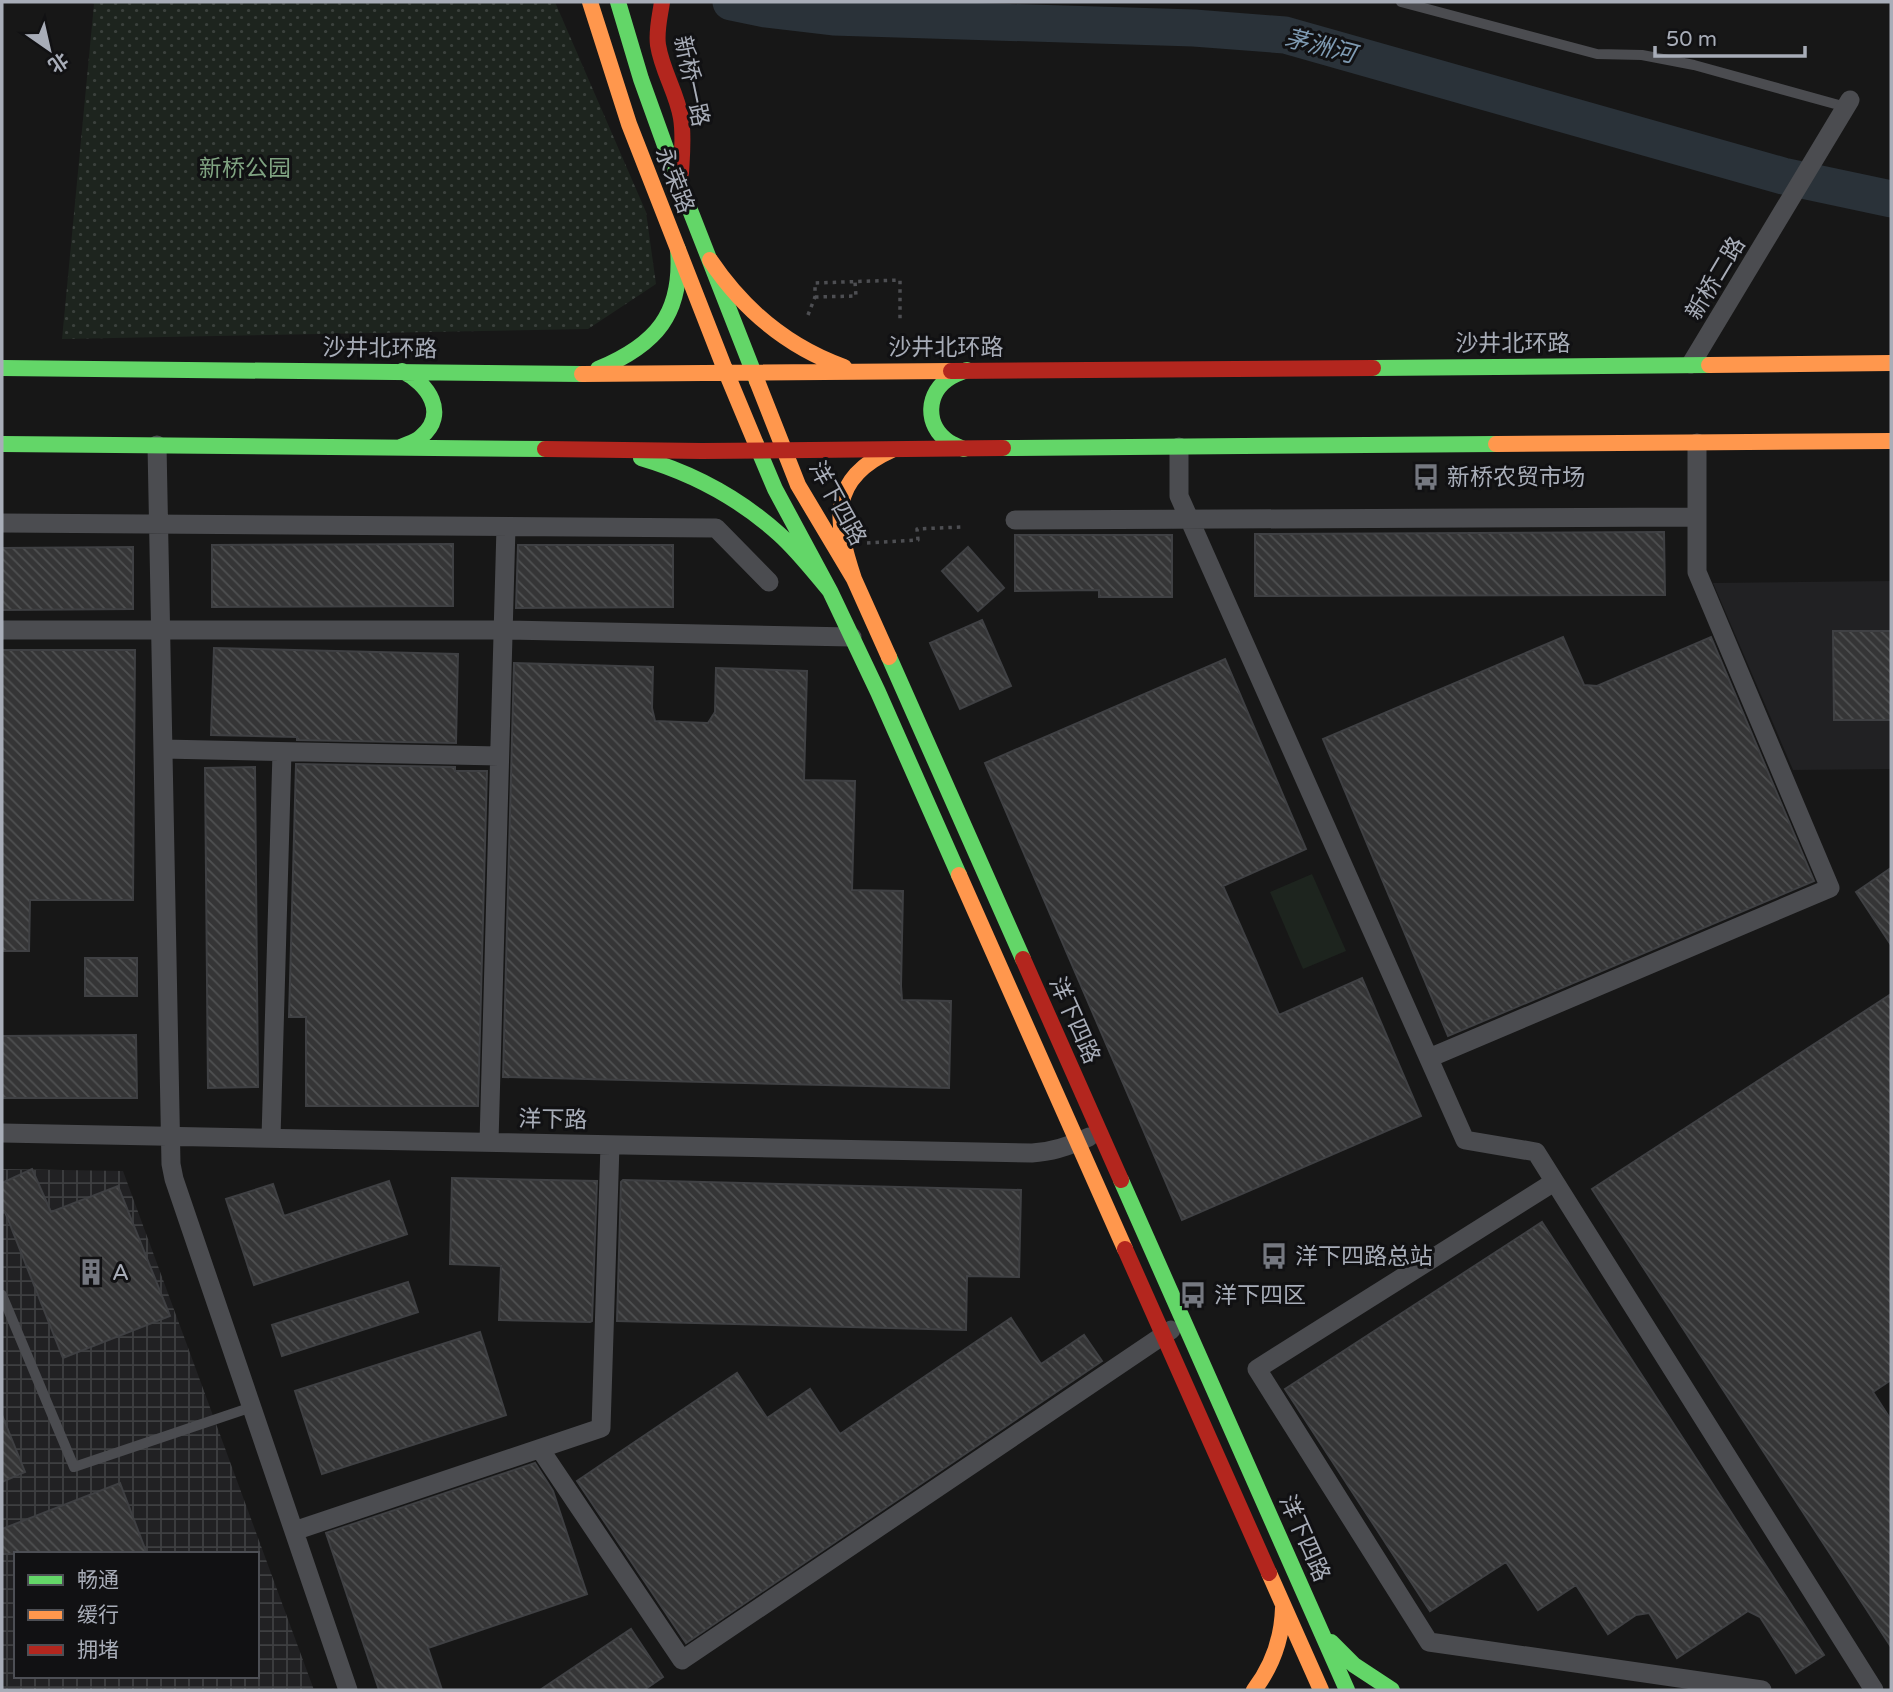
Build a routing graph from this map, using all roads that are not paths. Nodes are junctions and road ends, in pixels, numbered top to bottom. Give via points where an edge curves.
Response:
1 (590, 2) edge
2 (618, 2) edge
3 (662, 2) edge
4 (1401, 2) edge
5 (1848, 103) joint
6 (680, 186) junction
7 (678, 248) junction
8 (710, 260) junction
9 (1891, 363) edge
10 (1691, 364) junction
11 (2, 368) edge
12 (967, 370) junction
13 (402, 371) junction
14 (855, 371) junction
15 (726, 372) junction
16 (754, 372) junction
17 (577, 373) junction
18 (1891, 441) edge
19 (1697, 443) junction
20 (2, 444) edge
21 (157, 445) junction
22 (401, 447) junction
23 (1179, 447) junction
24 (964, 449) junction
25 (609, 450) junction
26 (893, 450) junction
27 (759, 451) junction
28 (785, 451) junction
29 (1697, 517) junction
30 (1189, 519) junction
31 (1015, 520) dead end
32 (2, 523) edge
33 (158, 524) junction
34 (506, 527) junction
35 (855, 579) junction
36 (769, 582) dead end
37 (830, 591) junction
38 (2, 630) edge
39 (160, 630) junction
40 (503, 630) junction
41 (852, 636) junction
42 (163, 749) junction
43 (282, 752) junction
44 (499, 756) junction
45 (1429, 1058) junction
46 (1100, 1132) junction
47 (2, 1133) edge
48 (172, 1136) junction
49 (271, 1138) junction
50 (489, 1142) junction
51 (1078, 1142) junction
52 (610, 1145) junction
53 (1554, 1182) junction
54 (2, 1294) edge
55 (1184, 1321) junction
56 (1163, 1335) junction
57 (252, 1407) junction
58 (540, 1449) junction
59 (294, 1531) junction
60 (1283, 1605) junction
61 (1321, 1630) junction
62 (348, 1690) edge
63 (1254, 1690) edge
64 (1321, 1690) edge
65 (1347, 1690) edge
66 (1392, 1690) edge
67 (1762, 1690) edge
68 (1874, 1690) edge

1 - 7 main road, 永荣路 via 629,124
2 - 6 main road, 永荣路
3 - 6 main road, 新桥一路 via 658,44 681,116
4 - 5 lane via 1597,54 1642,55 1695,65
5 - 10 street, 新桥二路
6 - 8 main road, 永荣路
7 - 15 main road, 永荣路
7 - 17 main road via 677,290 658,332 629,356
8 - 14 main road via 758,316 825,360
8 - 16 main road, 永荣路
9 - 10 main road, 沙井北环路
10 - 12 main road, 沙井北环路
11 - 13 main road, 沙井北环路
12 - 14 main road, 沙井北环路
12 - 24 main road via 944,380 931,402 934,427 942,438
13 - 17 main road, 沙井北环路
13 - 22 main road via 429,390 433,414 422,436
14 - 16 main road, 沙井北环路
15 - 16 main road, 沙井北环路
15 - 17 main road, 沙井北环路
15 - 27 main road, 洋下四路
16 - 28 main road, 洋下四路
18 - 19 main road
19 - 23 main road
19 - 29 street
20 - 21 main road
21 - 22 main road
21 - 33 street
22 - 25 main road
23 - 24 main road
23 - 30 street via 1179,496
24 - 26 main road
25 - 27 main road
25 - 37 main road via 644,458 721,492 778,533
26 - 28 main road
26 - 35 main road via 859,469 841,503 839,529
27 - 28 main road
27 - 37 main road, 洋下四路
28 - 35 main road, 洋下四路 via 798,485
29 - 30 street
29 - 45 street via 1697,572 1830,888
30 - 31 street
30 - 45 street
32 - 33 street
33 - 34 street
33 - 39 street
34 - 36 street via 716,528
34 - 40 street
35 - 46 main road, 洋下四路
37 - 41 main road, 洋下四路
38 - 39 street
39 - 40 street
39 - 42 street
40 - 41 street
40 - 44 street
41 - 51 main road, 洋下四路
42 - 43 street
42 - 48 street
43 - 44 street
43 - 49 street
44 - 50 street
45 - 53 street via 1465,1140 1536,1152
46 - 51 street, 洋下路
46 - 55 main road, 洋下四路
47 - 48 street, 洋下路
48 - 49 street, 洋下路
48 - 57 street via 174,1179
49 - 50 street, 洋下路
50 - 52 street, 洋下路
51 - 52 street, 洋下路 via 1032,1153
51 - 56 main road, 洋下四路
52 - 58 street via 601,1428
53 - 67 street via 1257,1369 1429,1642
53 - 68 street
54 - 57 lane via 74,1467
55 - 56 street
55 - 61 main road, 洋下四路
56 - 58 street via 682,1660
56 - 60 main road, 洋下四路
57 - 59 street
58 - 59 street
59 - 62 street
60 - 63 main road via 1275,1657
60 - 64 main road, 洋下四路
61 - 65 main road, 洋下四路
61 - 66 main road via 1354,1665

